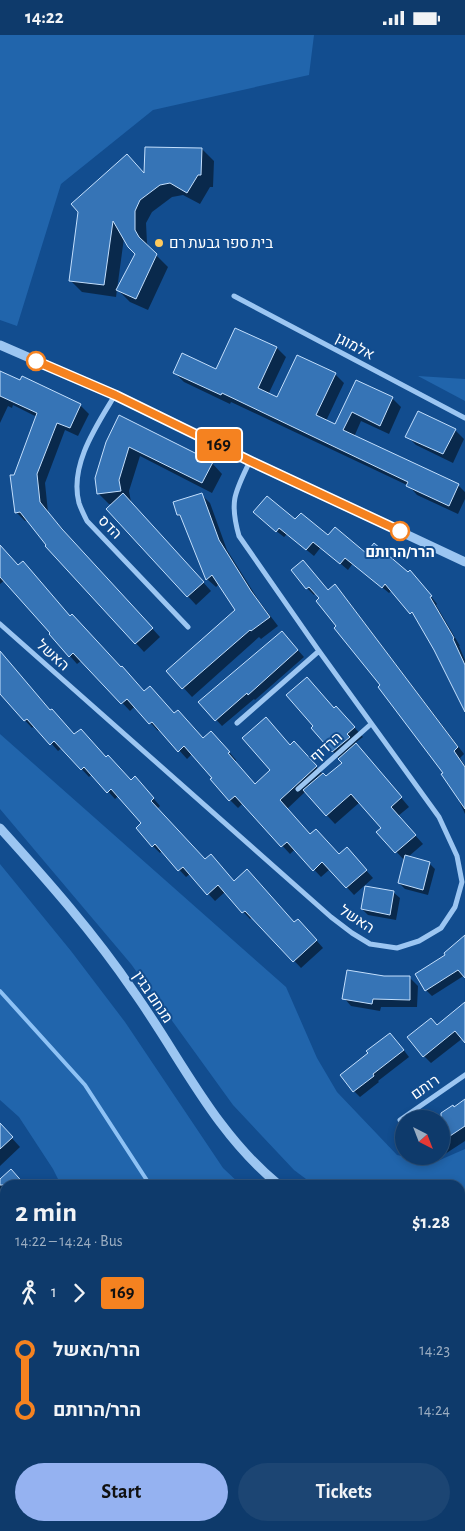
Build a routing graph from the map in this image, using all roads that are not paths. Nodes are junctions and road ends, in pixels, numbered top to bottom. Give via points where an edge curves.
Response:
1 (234, 296) dead end
2 (0, 345) edge
3 (115, 395) junction
4 (465, 418) edge
5 (250, 461) junction
6 (465, 562) edge
7 (0, 624) edge
8 (188, 627) dead end
9 (319, 651) junction
10 (237, 723) dead end
11 (371, 723) junction
12 (298, 789) dead end
13 (0, 827) edge
14 (465, 1075) edge
15 (416, 1110) edge
16 (274, 1180) edge

1 - 4 street, אלמוגן
2 - 3 street
3 - 5 street
3 - 8 street, הדס via 85,447 78,478 79,501 87,521
5 - 6 street
5 - 9 street, האשל via 236,491 233,515 239,536
7 - 11 street, האשל via 331,917 370,944 397,948 419,941 441,928 456,907 462,882 457,856 439,817
9 - 10 street
9 - 11 street, האשל
11 - 12 street, הרדוף
13 - 16 street, מנחם בגין via 49,882 129,985 238,1147
14 - 15 street, רותם

